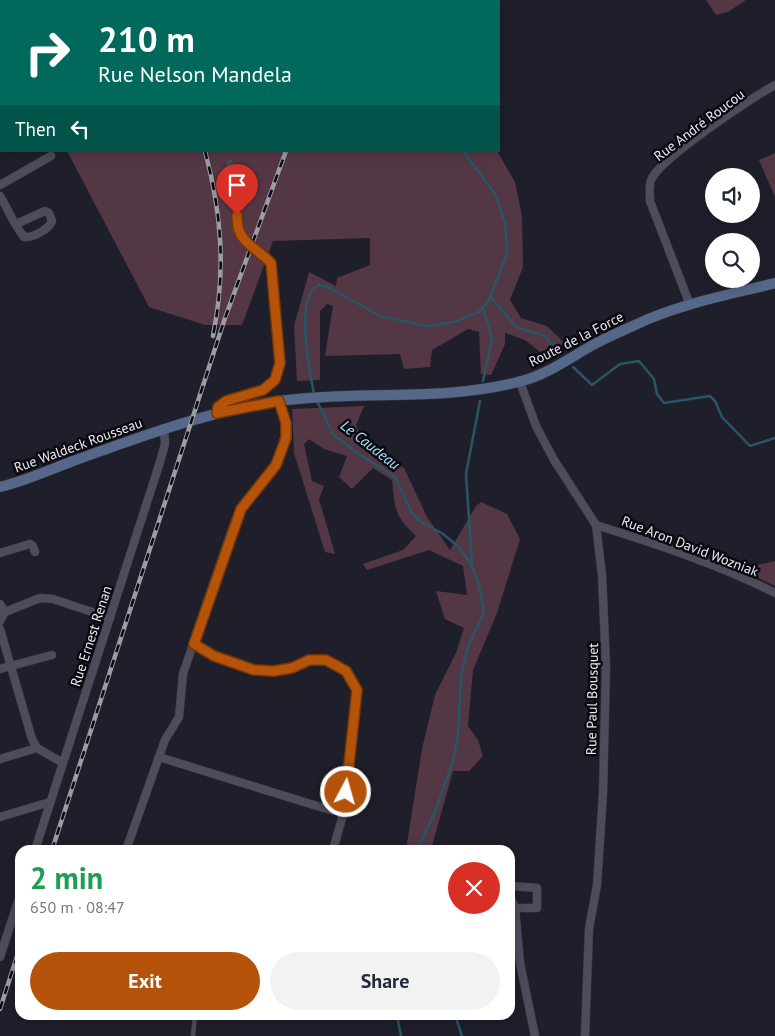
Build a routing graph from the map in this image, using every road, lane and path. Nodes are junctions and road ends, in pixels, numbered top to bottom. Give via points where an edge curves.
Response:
1 (775, 84) edge
2 (51, 156) dead end
3 (230, 164) dead end
4 (0, 185) edge
5 (0, 196) edge
6 (16, 224) junction
7 (775, 282) edge
8 (690, 305) junction
9 (520, 382) junction
10 (279, 401) junction
11 (217, 413) junction
12 (164, 428) junction
13 (0, 488) edge
14 (596, 524) junction
15 (35, 552) dead end
16 (0, 553) edge
17 (775, 593) edge
18 (0, 604) edge
19 (5, 612) junction
20 (110, 618) junction
21 (0, 621) edge
22 (0, 629) edge
23 (194, 644) junction
24 (52, 654) dead end
25 (11, 666) junction
26 (0, 669) edge
27 (37, 748) junction
28 (159, 757) junction
29 (0, 759) edge
30 (63, 763) junction
31 (50, 802) junction
32 (344, 811) junction
33 (0, 817) edge
34 (37, 845) edge
35 (128, 845) edge
36 (334, 845) edge
37 (515, 886) edge
38 (515, 908) joint
39 (15, 910) edge
40 (0, 957) edge
41 (195, 1020) edge
42 (193, 1036) edge
43 (535, 1036) edge
44 (585, 1036) edge

1 - 8 street, Rue André Roucou via 688,145 651,179 650,201
2 - 4 street
3 - 11 street via 237,180 236,229 242,239 271,263 280,363 275,380 263,390 226,401 218,407
5 - 6 street
6 - 6 street via 28,238 50,226 52,221 49,213 44,211
7 - 8 street, Route de la Force
8 - 9 street, Route de la Force via 637,324 594,344 545,373
9 - 10 street, Route de la Force via 414,395
9 - 14 street, Rue Paul Bousquet via 536,426 554,460
10 - 11 street, Route de la Force
10 - 23 street via 286,423 286,438 276,465 241,509
11 - 12 street, Rue Waldeck Rousseau
12 - 13 street, Rue Waldeck Rousseau
12 - 20 street, Rue Ernest Renan via 165,444 160,462
14 - 17 street, Rue Aron David Wozniak via 657,544
14 - 44 street, Rue Paul Bousquet via 606,624 606,666 603,793 597,884 589,929
15 - 16 street via 30,544
18 - 19 street
19 - 20 street via 40,598 53,598
19 - 21 street
20 - 30 street, Rue Ernest Renan
22 - 25 street
23 - 28 street via 183,674 179,717
23 - 32 street via 214,656 254,670 274,671 292,668 309,660 326,660 346,671 357,690
24 - 25 street
25 - 26 street
25 - 27 street
27 - 29 street
27 - 30 street
28 - 32 street via 330,810
28 - 35 street
30 - 31 street, Rue Ernest Renan
31 - 33 street
31 - 34 street, Rue Ernest Renan
32 - 36 street
37 - 38 street via 537,888 537,908
38 - 43 street via 520,963
39 - 40 street
41 - 42 lane

